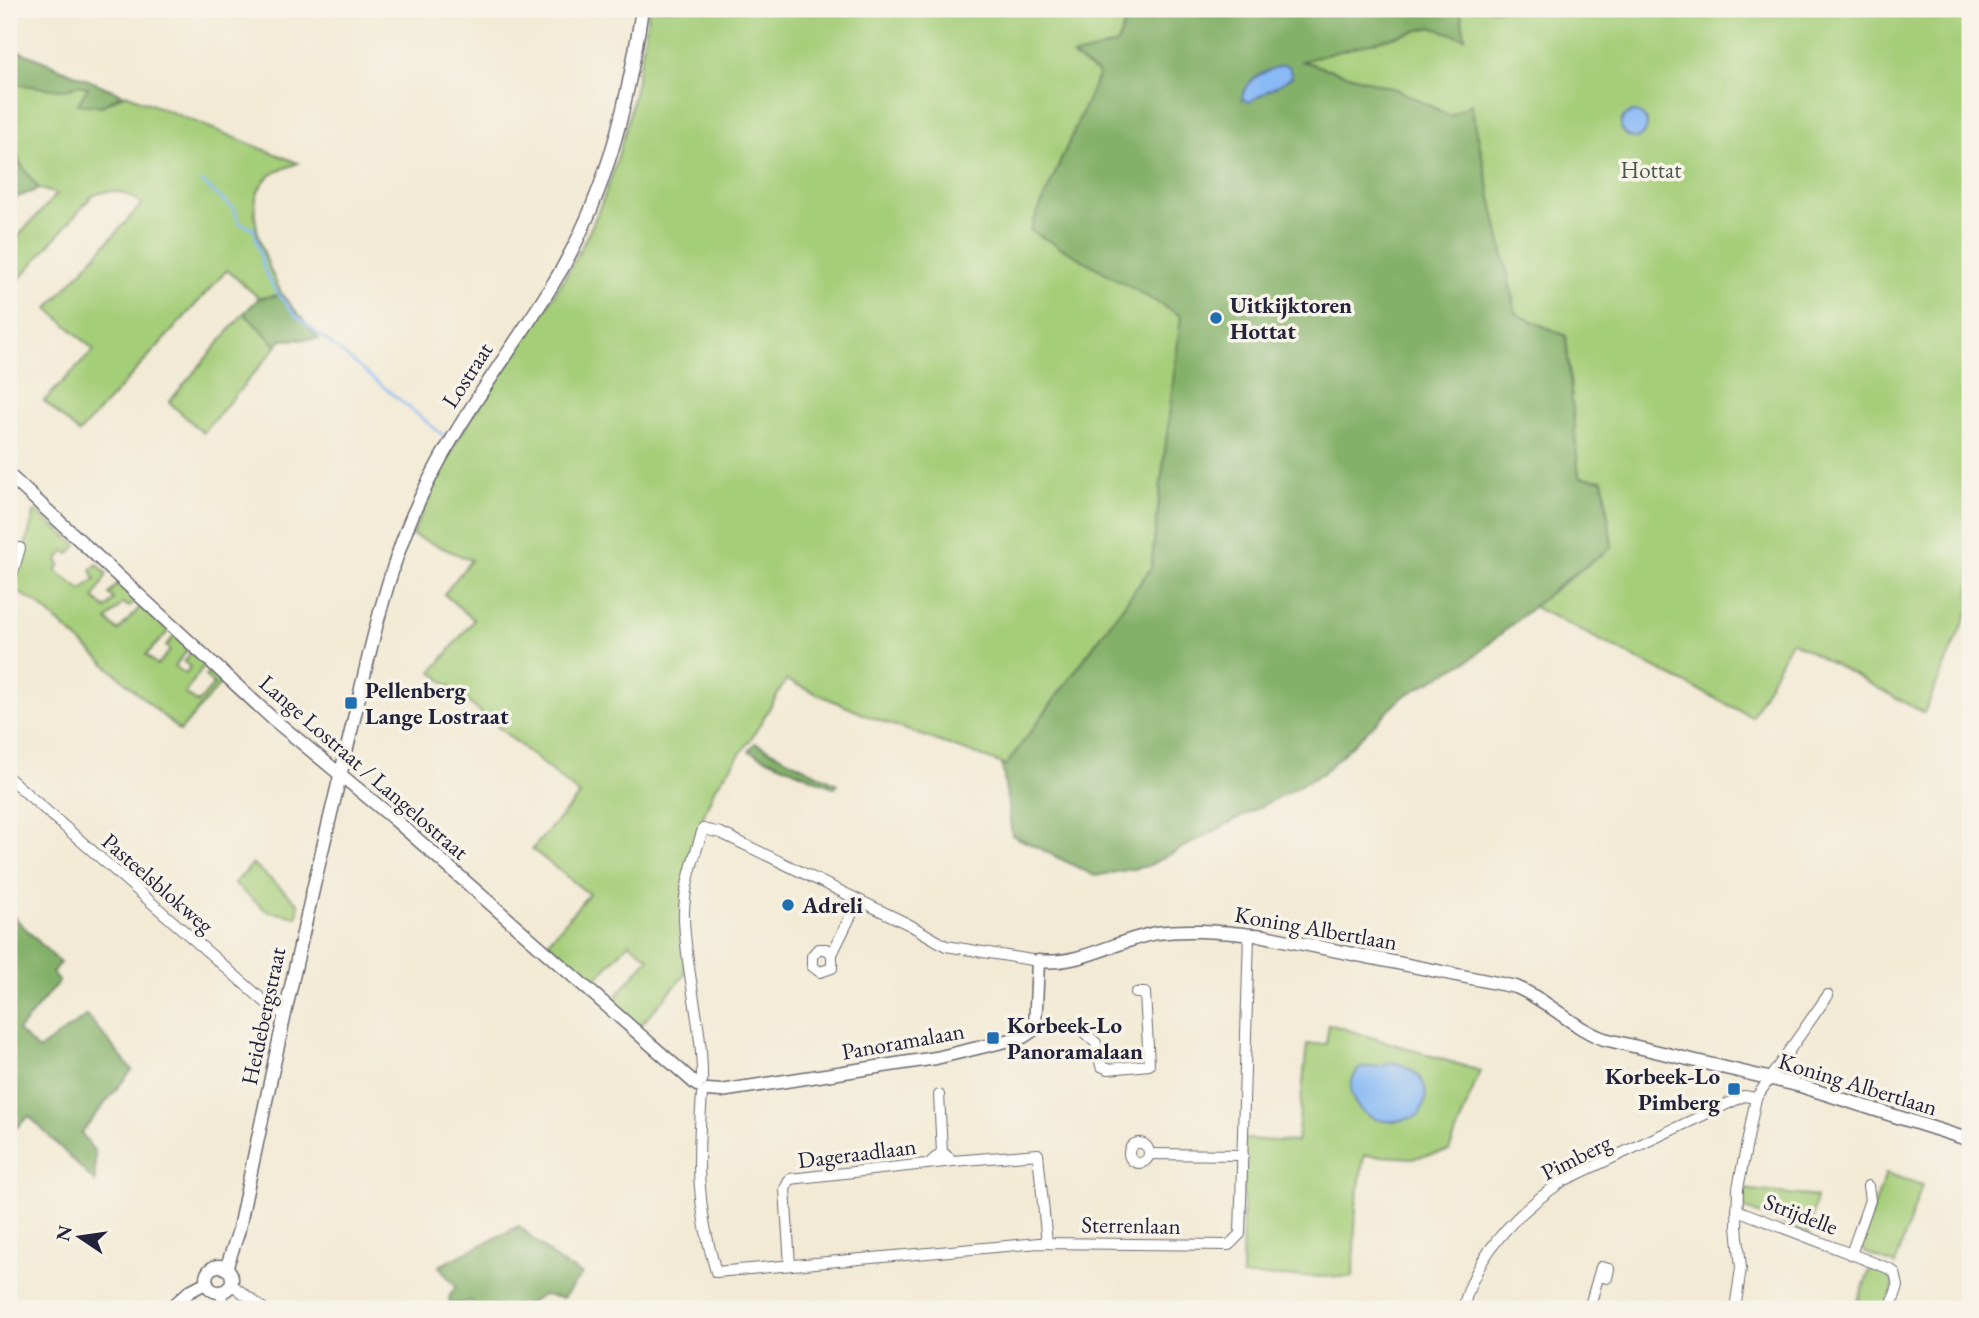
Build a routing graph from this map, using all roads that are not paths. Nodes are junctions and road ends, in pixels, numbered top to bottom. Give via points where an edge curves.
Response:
1 (642, 9) edge
2 (9, 475) edge
3 (20, 548) dead end
4 (9, 586) edge
5 (341, 773) junction
6 (9, 778) edge
7 (858, 901) junction
8 (1250, 934) junction
9 (832, 954) dead end
10 (1038, 961) junction
11 (1136, 993) dead end
12 (1828, 995) dead end
13 (284, 1014) junction
14 (1035, 1026) junction
15 (1771, 1079) junction
16 (702, 1088) junction
17 (939, 1095) dead end
18 (1756, 1098) junction
19 (1970, 1140) edge
20 (942, 1152) junction
21 (1149, 1154) dead end
22 (1242, 1155) junction
23 (953, 1161) junction
24 (930, 1163) junction
25 (1868, 1186) dead end
26 (1737, 1210) junction
27 (1047, 1243) junction
28 (1851, 1254) junction
29 (790, 1265) junction
30 (226, 1269) junction
31 (1599, 1276) dead end
32 (207, 1282) junction
33 (226, 1288) junction
34 (170, 1309) edge
35 (223, 1309) edge
36 (264, 1309) edge
37 (1464, 1309) edge
38 (1589, 1309) edge
39 (1735, 1309) edge
40 (1890, 1309) edge

1 - 5 street, Lostraat via 624,116 584,227 549,290 457,428 411,521 379,615
2 - 5 street, Lange Lostraat / Langelostraat via 273,719
3 - 4 street
5 - 13 street, Heidebergstraat
5 - 16 street, Lange Lostraat / Langelostraat
6 - 13 street, Pasteelsblokweg
7 - 9 street
7 - 10 street, Koning Albertlaan via 946,946
7 - 16 street, Koning Albertlaan via 703,829 685,896 684,918 701,1042
8 - 10 street, Koning Albertlaan via 1156,933 1065,962
8 - 15 street, Koning Albertlaan via 1516,987 1591,1034
8 - 22 street, Sterrenlaan
10 - 14 street
11 - 14 street via 1145,993 1149,1065 1108,1069 1101,1066 1096,1043 1076,1026
12 - 15 street
13 - 30 street, Heidebergstraat via 238,1233
14 - 16 street, Panoramalaan via 1033,1033 1023,1037 936,1058 721,1091
15 - 18 street
15 - 19 street, Koning Albertlaan
16 - 29 street, Sterrenlaan via 697,1172 700,1207 716,1272
17 - 20 street, Dageraadlaan
18 - 26 street
18 - 37 street, Pimberg via 1744,1096 1563,1181 1543,1195 1520,1213 1491,1248 1471,1284
20 - 23 street, Dageraadlaan
20 - 24 street, Dageraadlaan
21 - 22 street
22 - 27 street, Sterrenlaan via 1240,1234 1234,1243
23 - 24 street, Dageraadlaan
23 - 27 street, Dageraadlaan via 1038,1154
24 - 29 street, Dageraadlaan via 790,1179 785,1189
25 - 28 street, Strijdelle via 1870,1200
26 - 28 street, Strijdelle
26 - 39 street via 1741,1268
27 - 29 street, Sterrenlaan
28 - 40 street, Strijdelle via 1895,1273 1898,1286
30 - 32 street via 212,1269
30 - 33 street via 231,1275
31 - 38 street via 1607,1278 1609,1269 1601,1267
32 - 33 street via 213,1290
32 - 34 street
33 - 35 street
33 - 36 street

